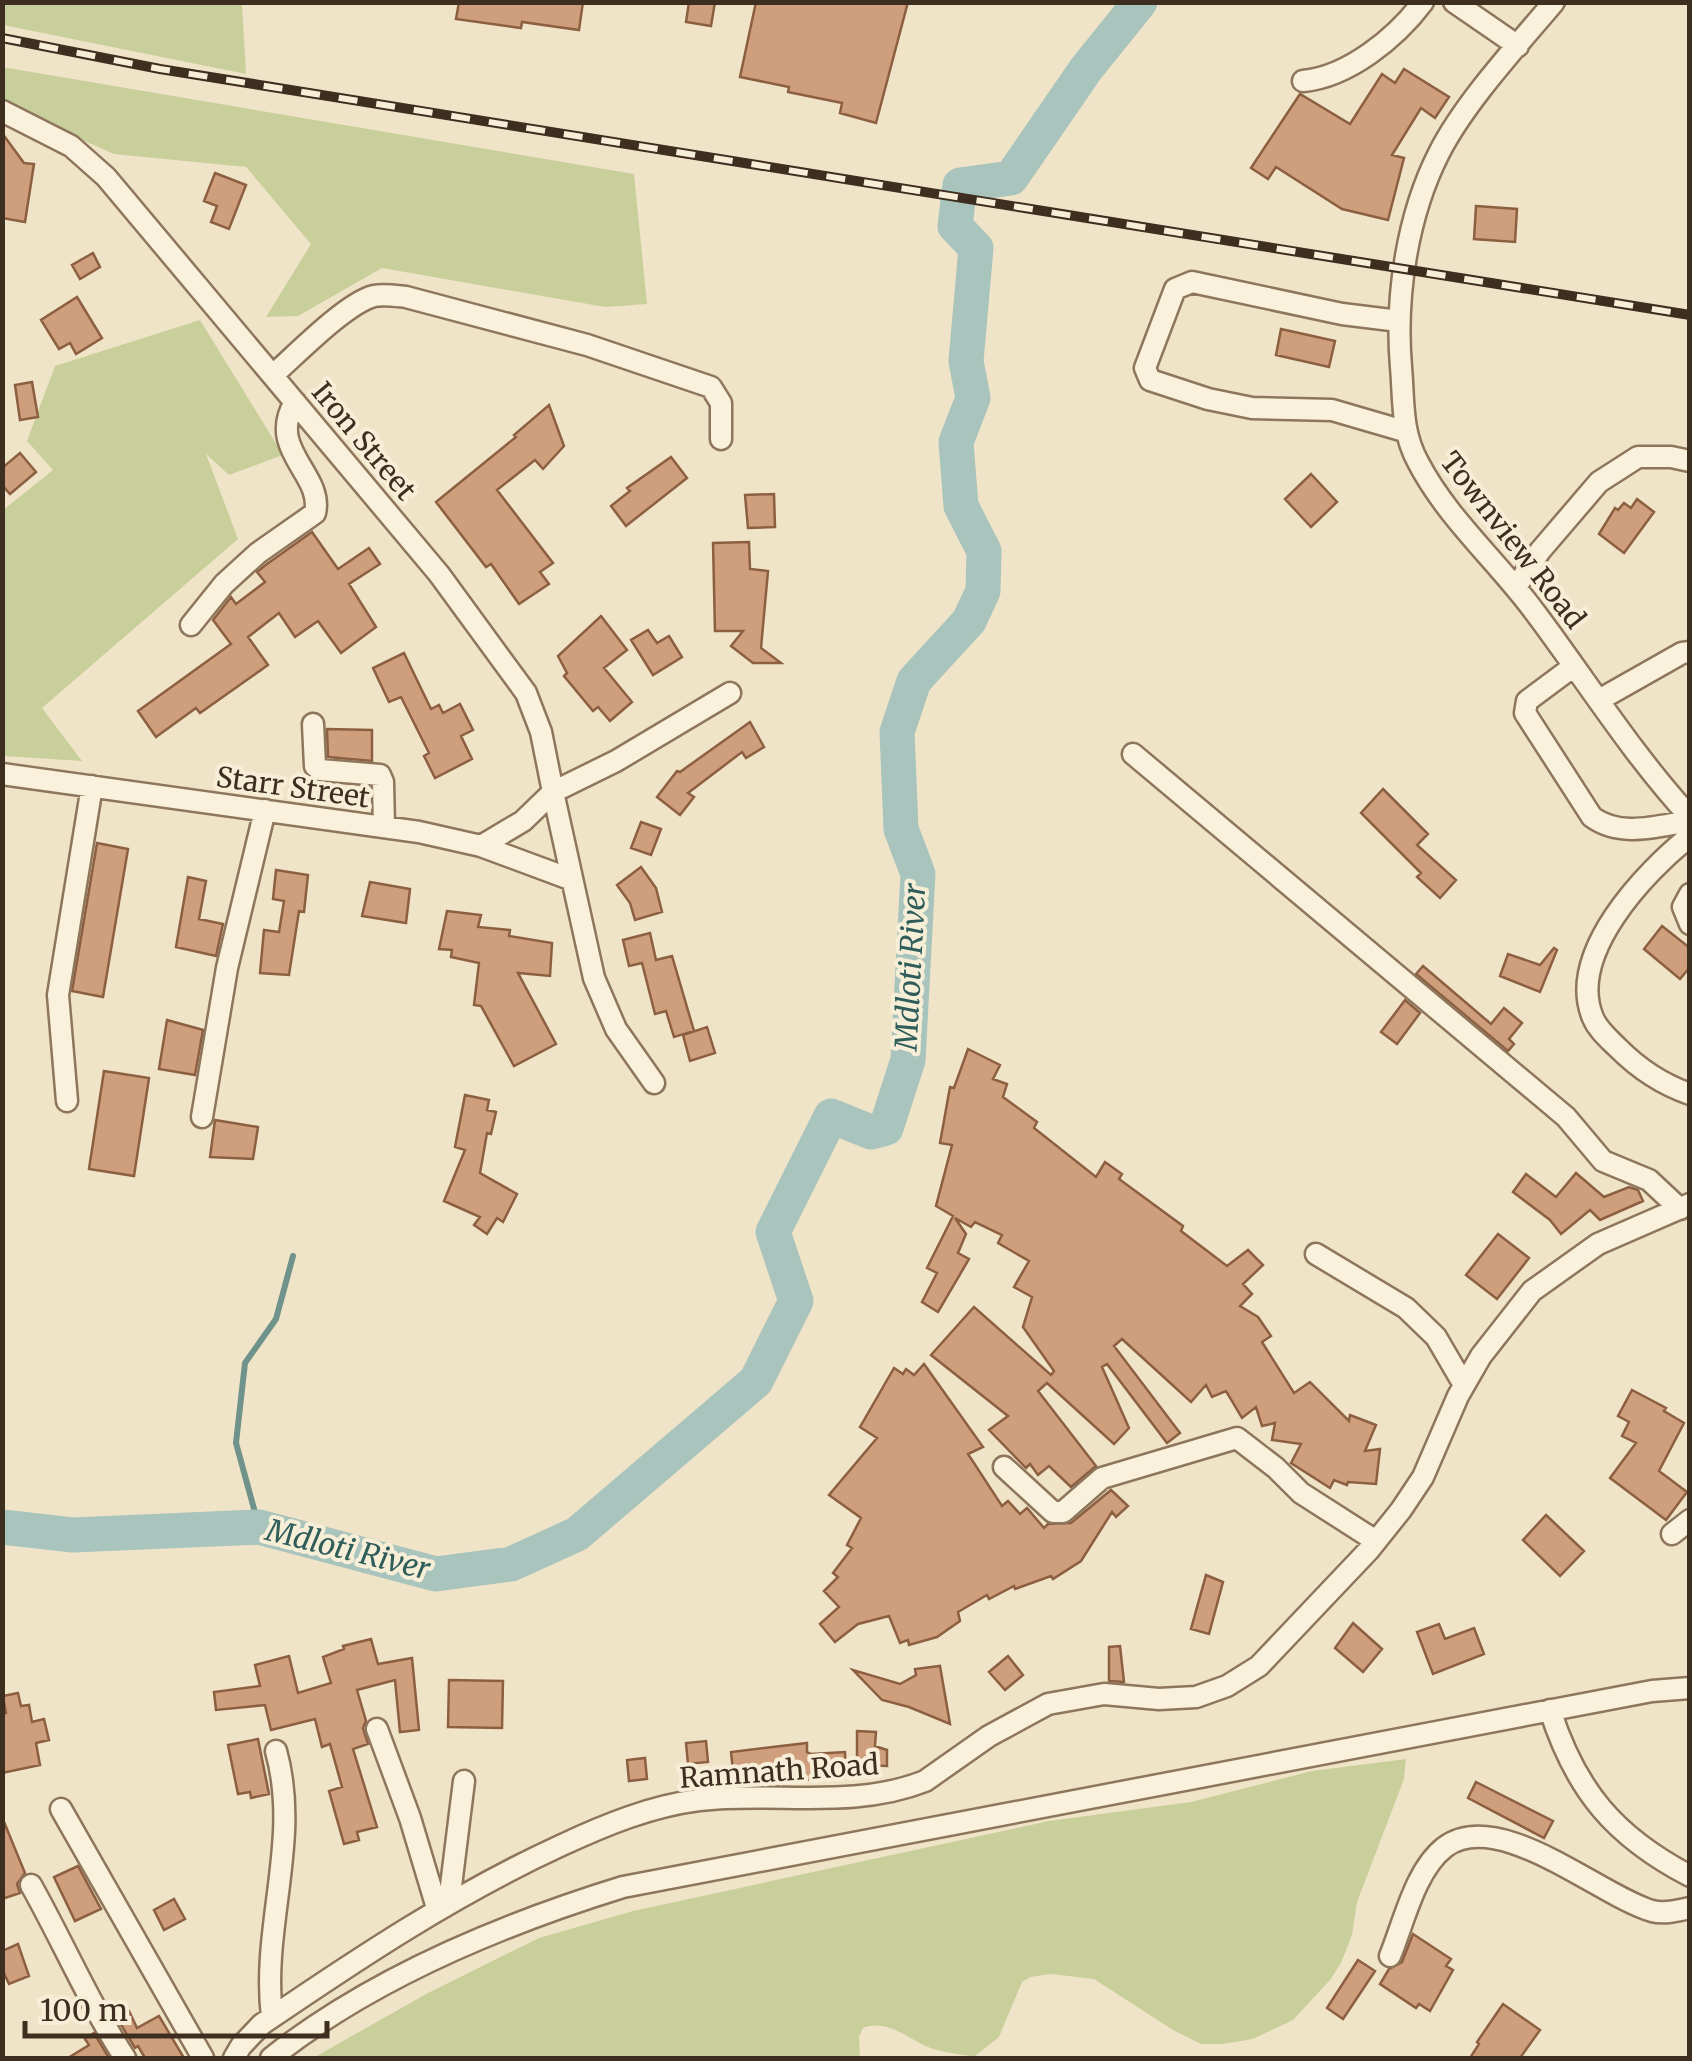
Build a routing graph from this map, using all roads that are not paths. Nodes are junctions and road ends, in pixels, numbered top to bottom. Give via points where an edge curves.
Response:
1 (1423, 2) edge
2 (1454, 2) edge
3 (1554, 2) edge
4 (1518, 46) junction
5 (1302, 81) dead end
6 (2, 110) edge
7 (1399, 322) junction
8 (273, 375) junction
9 (295, 402) junction
10 (1404, 431) junction
11 (721, 439) dead end
12 (1690, 461) edge
13 (1516, 587) junction
14 (192, 624) dead end
15 (1690, 652) edge
16 (1574, 666) junction
17 (730, 693) dead end
18 (1598, 700) junction
19 (313, 724) dead end
20 (1134, 754) dead end
21 (2, 774) edge
22 (92, 786) junction
23 (553, 792) junction
24 (265, 810) junction
25 (1690, 819) edge
26 (384, 827) junction
27 (1690, 836) edge
28 (480, 846) junction
29 (570, 879) junction
30 (1690, 894) edge
31 (1690, 924) edge
32 (654, 1083) dead end
33 (1690, 1094) edge
34 (67, 1101) dead end
35 (202, 1117) dead end
36 (1685, 1207) edge
37 (1316, 1254) dead end
38 (1464, 1384) junction
39 (1004, 1466) dead end
40 (1690, 1520) edge
41 (1672, 1534) dead end
42 (1376, 1541) junction
43 (1690, 1688) edge
44 (1550, 1710) junction
45 (378, 1729) dead end
46 (276, 1751) dead end
47 (464, 1780) dead end
48 (60, 1809) dead end
49 (1690, 1876) edge
50 (31, 1885) dead end
51 (443, 1905) junction
52 (1690, 1908) edge
53 (1390, 1956) dead end
54 (272, 2018) junction
55 (125, 2058) edge
56 (203, 2058) edge
57 (234, 2058) edge
58 (272, 2058) edge

1 - 5 street via 1395,33 1336,75
2 - 4 street
3 - 4 street, Townview Road
4 - 7 street, Townview Road via 1462,116 1426,180
6 - 8 street, Iron Street via 71,146 106,177
7 - 10 street, Townview Road
7 - 10 street via 1192,282 1175,289 1145,368 1150,380 1208,399 1252,408 1332,410
8 - 9 street, Iron Street
8 - 11 street via 365,300 406,297 570,340 711,387 720,402
9 - 14 street via 286,434 316,500 315,512 258,553
9 - 23 street, Iron Street via 439,574 526,693
10 - 13 street, Townview Road via 1432,488
12 - 13 street via 1638,457 1599,482
13 - 16 street, Townview Road
15 - 18 street
16 - 18 street, Townview Road
16 - 25 street via 1527,701 1525,713 1592,817 1622,829
17 - 23 street
18 - 25 street, Townview Road
19 - 26 street via 312,758 320,770 380,774
20 - 36 street via 1566,1117 1603,1160 1649,1180
21 - 22 street, Starr Street
22 - 24 street, Starr Street
22 - 34 street via 58,995
23 - 28 street via 523,821
23 - 29 street, Iron Street
24 - 26 street, Starr Street
24 - 35 street via 226,968
26 - 28 street, Starr Street
27 - 33 street via 1610,920 1588,992 1598,1028 1659,1081
28 - 29 street, Starr Street
29 - 32 street, Iron Street via 603,1003
30 - 31 street via 1683,907
36 - 38 street, Ramnath Road via 1598,1244 1549,1277 1513,1313
37 - 38 street via 1406,1308 1436,1336
38 - 42 street, Ramnath Road via 1423,1477
39 - 42 street via 1053,1512 1063,1512 1102,1478 1237,1438 1301,1493
40 - 41 street
42 - 51 street, Ramnath Road via 1258,1666 1210,1693 1170,1699 1104,1694 1048,1704 925,1781 875,1795 700,1800 655,1809 605,1825
43 - 44 street
44 - 49 street via 1598,1808 1631,1839
44 - 58 street via 623,1887 562,1906 406,1974
45 - 51 street
46 - 54 street via 286,1814 270,1970
47 - 51 street
48 - 56 street
50 - 55 street
51 - 54 street, Ramnath Road
52 - 53 street via 1653,1911 1514,1844 1460,1840 1426,1871
54 - 57 street, Ramnath Road

